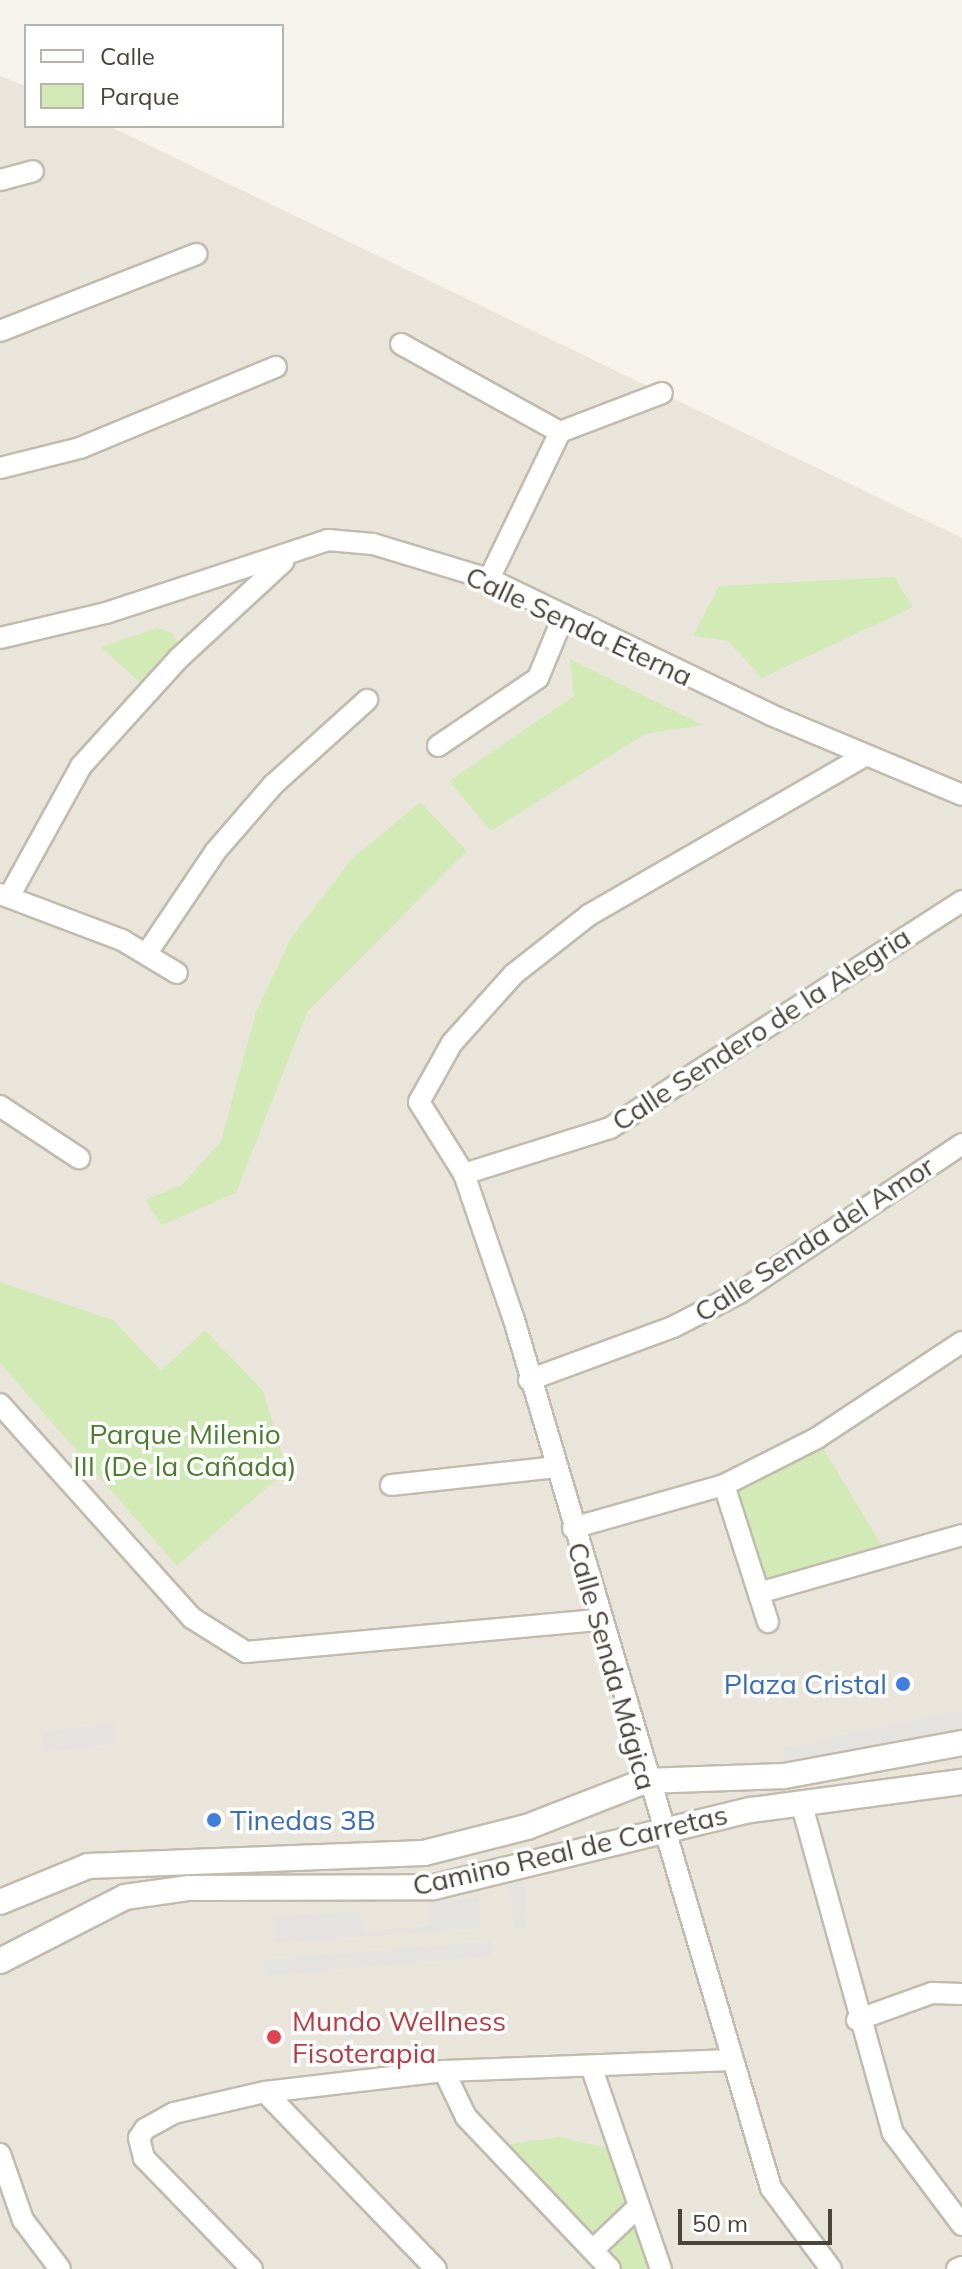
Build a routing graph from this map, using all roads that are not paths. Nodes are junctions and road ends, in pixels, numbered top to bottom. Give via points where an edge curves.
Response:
1 (33, 171) dead end
2 (0, 180) edge
3 (196, 254) dead end
4 (0, 331) edge
5 (401, 344) dead end
6 (276, 367) dead end
7 (662, 393) dead end
8 (560, 432) junction
9 (0, 468) edge
10 (286, 559) junction
11 (489, 579) junction
12 (564, 615) junction
13 (0, 638) edge
14 (367, 700) dead end
15 (438, 746) dead end
16 (863, 757) junction
17 (962, 795) edge
18 (6, 894) edge
19 (962, 901) edge
20 (147, 953) junction
21 (177, 973) dead end
22 (0, 1106) edge
23 (962, 1144) edge
24 (79, 1158) dead end
25 (464, 1174) junction
26 (962, 1342) edge
27 (529, 1380) junction
28 (0, 1404) edge
29 (556, 1467) junction
30 (391, 1485) dead end
31 (724, 1485) junction
32 (573, 1528) junction
33 (962, 1535) edge
34 (759, 1593) junction
35 (598, 1620) junction
36 (768, 1622) dead end
37 (962, 1743) edge
38 (645, 1781) junction
39 (962, 1782) edge
40 (801, 1802) junction
41 (661, 1833) junction
42 (0, 1902) edge
43 (0, 1961) edge
44 (962, 1994) edge
45 (857, 2020) junction
46 (732, 2060) junction
47 (591, 2066) junction
48 (444, 2071) junction
49 (265, 2092) junction
50 (0, 2154) edge
51 (4, 2192) edge
52 (638, 2207) junction
53 (962, 2225) edge
54 (596, 2247) junction
55 (60, 2269) edge
56 (252, 2269) edge
57 (436, 2269) edge
58 (610, 2269) edge
59 (661, 2269) edge
60 (831, 2269) edge

1 - 2 street
3 - 4 street
5 - 8 street
6 - 9 street via 80,448
7 - 8 street
8 - 11 street
10 - 11 street, Calle Senda Eterna via 328,540 373,544
10 - 13 street, Calle Senda Eterna
10 - 18 street via 179,658 81,766
11 - 12 street, Calle Senda Eterna
12 - 15 street via 538,678
12 - 16 street, Calle Senda Eterna
14 - 20 street via 273,785 215,852
16 - 17 street, Calle Senda Eterna
16 - 25 street, Calle Senda Mágica via 589,915 514,974 452,1043 419,1102
18 - 20 street
19 - 25 street, Calle Sendero de la Alegria via 610,1128
20 - 21 street
22 - 24 street
23 - 27 street, Calle Senda del Amor via 741,1292 673,1327
25 - 27 street, Calle Senda Mágica
26 - 31 street via 817,1438
27 - 29 street, Calle Senda Mágica
28 - 35 street via 192,1618 246,1652
29 - 30 street
29 - 32 street, Calle Senda Mágica
31 - 32 street
31 - 34 street
32 - 35 street, Calle Senda Mágica
33 - 34 street
34 - 36 street
35 - 38 street, Calle Senda Mágica
37 - 38 street, Camino Real de Carretas via 784,1776
38 - 41 street, Calle Senda Mágica
38 - 42 street, Camino Real de Carretas via 527,1827 424,1853 88,1866
39 - 40 street, Camino Real de Carretas
40 - 41 street, Camino Real de Carretas
40 - 45 street
41 - 43 street, Camino Real de Carretas via 434,1887 189,1888 125,1897
41 - 46 street, Calle Senda Mágica
44 - 45 street via 932,1993
45 - 53 street via 893,2133
46 - 47 street
46 - 60 street, Calle Senda Mágica via 771,2188
47 - 48 street
47 - 52 street
48 - 49 street
48 - 54 street via 466,2117
49 - 56 street via 174,2113 139,2138 154,2171
49 - 57 street
50 - 51 street
51 - 55 street
52 - 54 street
52 - 59 street
54 - 58 street

